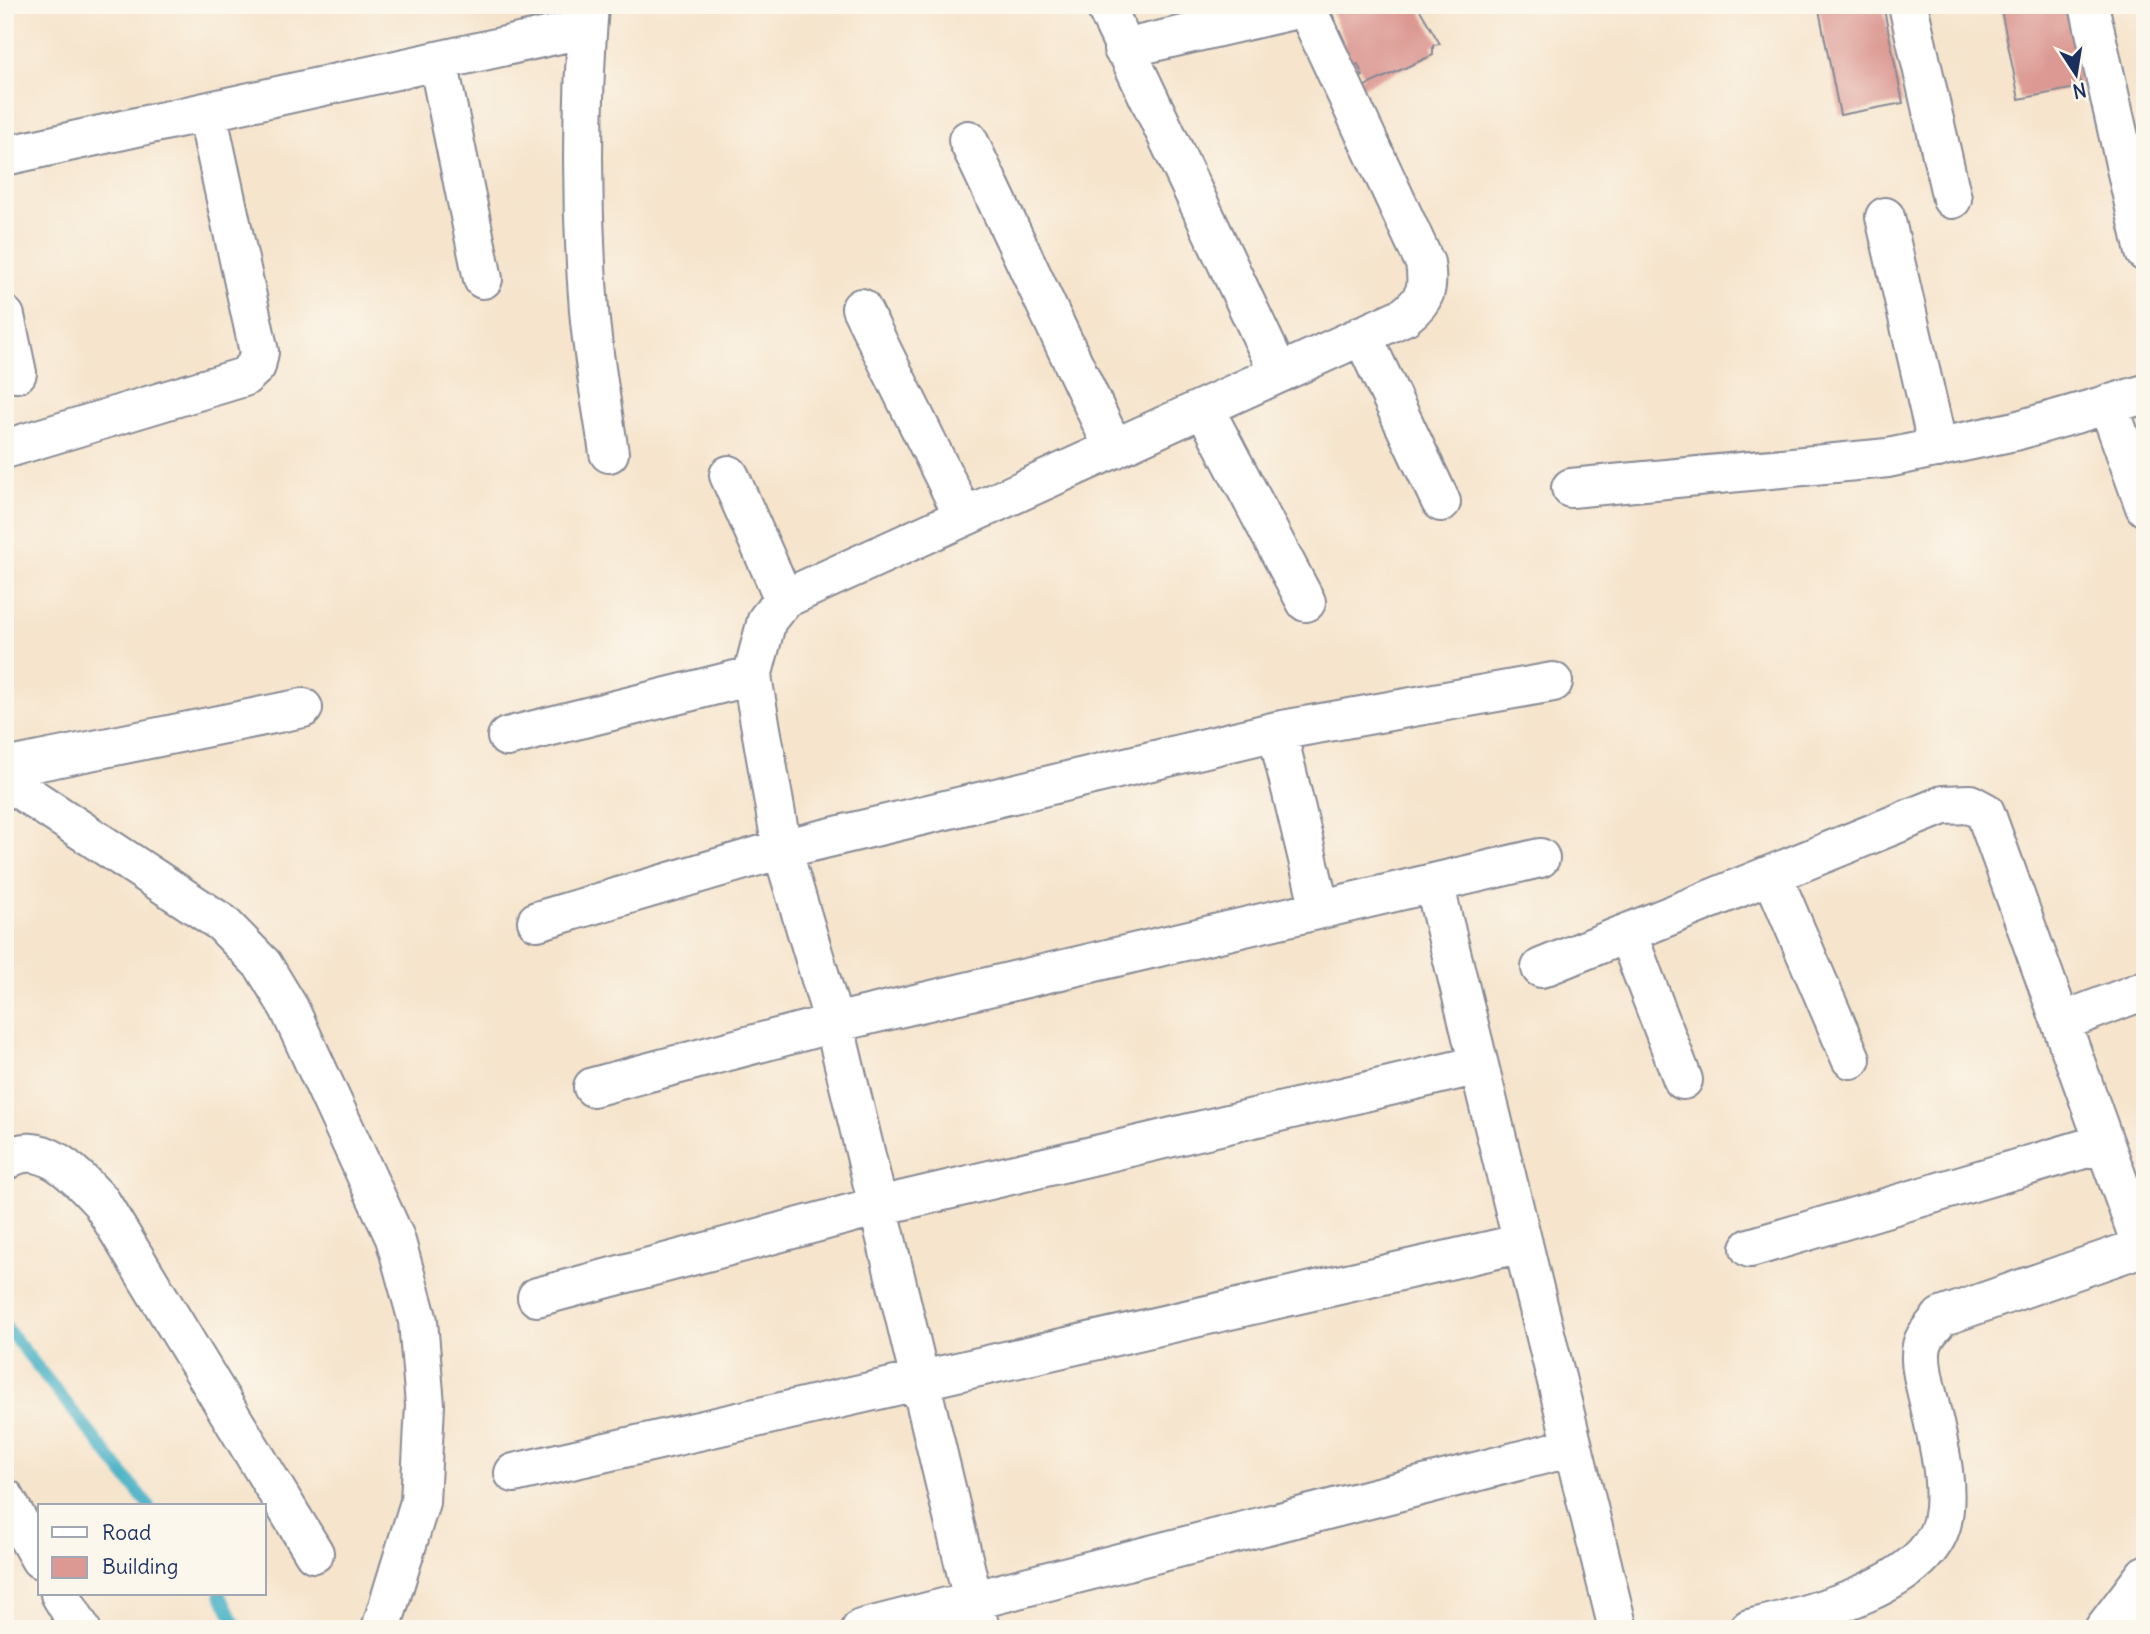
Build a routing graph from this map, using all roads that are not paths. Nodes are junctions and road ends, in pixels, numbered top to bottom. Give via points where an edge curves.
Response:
1 (1105, 5) edge
2 (1909, 5) edge
3 (2089, 5) edge
4 (1306, 6) edge
5 (588, 17) edge
6 (1123, 48) junction
7 (438, 61) junction
8 (207, 112) junction
9 (968, 140) dead end
10 (5, 156) edge
11 (1952, 198) dead end
12 (1885, 217) dead end
13 (2145, 252) edge
14 (483, 279) dead end
15 (861, 308) dead end
16 (5, 316) edge
17 (1362, 335) junction
18 (17, 373) dead end
19 (1279, 373) junction
20 (2145, 394) edge
21 (2108, 404) junction
22 (1204, 408) junction
23 (1938, 448) junction
24 (5, 449) edge
25 (1114, 449) junction
26 (609, 453) dead end
27 (729, 475) dead end
28 (1571, 488) dead end
29 (1441, 502) dead end
30 (2145, 507) edge
31 (964, 517) junction
32 (784, 599) junction
33 (1306, 602) dead end
34 (752, 676) junction
35 (1553, 682) dead end
36 (303, 708) dead end
37 (1277, 731) junction
38 (507, 737) dead end
39 (5, 768) edge
40 (5, 780) edge
41 (782, 849) junction
42 (1540, 858) dead end
43 (1772, 875) junction
44 (1434, 883) junction
45 (1320, 909) junction
46 (537, 921) dead end
47 (1627, 933) junction
48 (1541, 968) dead end
49 (2145, 990) edge
50 (2061, 1022) junction
51 (834, 1023) junction
52 (1851, 1059) dead end
53 (1479, 1065) junction
54 (1683, 1080) dead end
55 (593, 1087) dead end
56 (2104, 1143) junction
57 (5, 1161) edge
58 (879, 1206) junction
59 (1523, 1243) junction
60 (2143, 1247) edge
61 (1751, 1248) dead end
62 (537, 1297) dead end
63 (921, 1383) junction
64 (1573, 1447) junction
65 (514, 1474) dead end
66 (5, 1498) edge
67 (314, 1553) dead end
68 (38, 1556) edge
69 (2145, 1575) edge
70 (62, 1596) edge
71 (977, 1615) edge
72 (1769, 1626) edge
73 (81, 1629) edge
74 (382, 1629) edge
75 (861, 1629) edge
76 (1618, 1629) edge
77 (2104, 1629) edge

1 - 6 street
2 - 11 street
3 - 13 street
4 - 6 street
4 - 17 street via 1425,263 1429,283 1423,301 1405,316
5 - 7 street
5 - 26 street via 582,202 589,313
6 - 19 street
7 - 8 street
7 - 14 street
8 - 10 street
8 - 24 street via 259,352 256,366 244,377
9 - 25 street
12 - 23 street
15 - 31 street
16 - 18 street
17 - 19 street
17 - 29 street
19 - 22 street
20 - 21 street
21 - 23 street
21 - 30 street
22 - 25 street
22 - 33 street
23 - 28 street via 1888,458
25 - 31 street
27 - 32 street
31 - 32 street
32 - 34 street via 767,620
34 - 38 street
34 - 41 street
35 - 37 street
36 - 39 street
37 - 41 street
37 - 45 street
40 - 74 street via 222,923 263,965 289,1008 395,1238 418,1321 425,1405 420,1502
41 - 46 street
41 - 51 street
42 - 44 street
43 - 47 street
43 - 50 street via 1943,805 1970,804 1985,812
43 - 52 street
44 - 45 street
44 - 53 street
45 - 51 street
47 - 48 street
47 - 54 street
49 - 50 street
50 - 56 street
51 - 55 street
51 - 58 street
53 - 58 street
53 - 59 street
56 - 60 street
56 - 61 street
57 - 67 street via 11,1156 38,1154 69,1168 101,1202
58 - 62 street
58 - 63 street
59 - 63 street
59 - 64 street
60 - 72 street via 1941,1317 1923,1339 1922,1371 1944,1479 1942,1523 1921,1559 1885,1582 1839,1606
63 - 65 street
63 - 71 street
64 - 71 street
64 - 76 street
66 - 68 street
69 - 77 street
70 - 73 street
71 - 75 street

